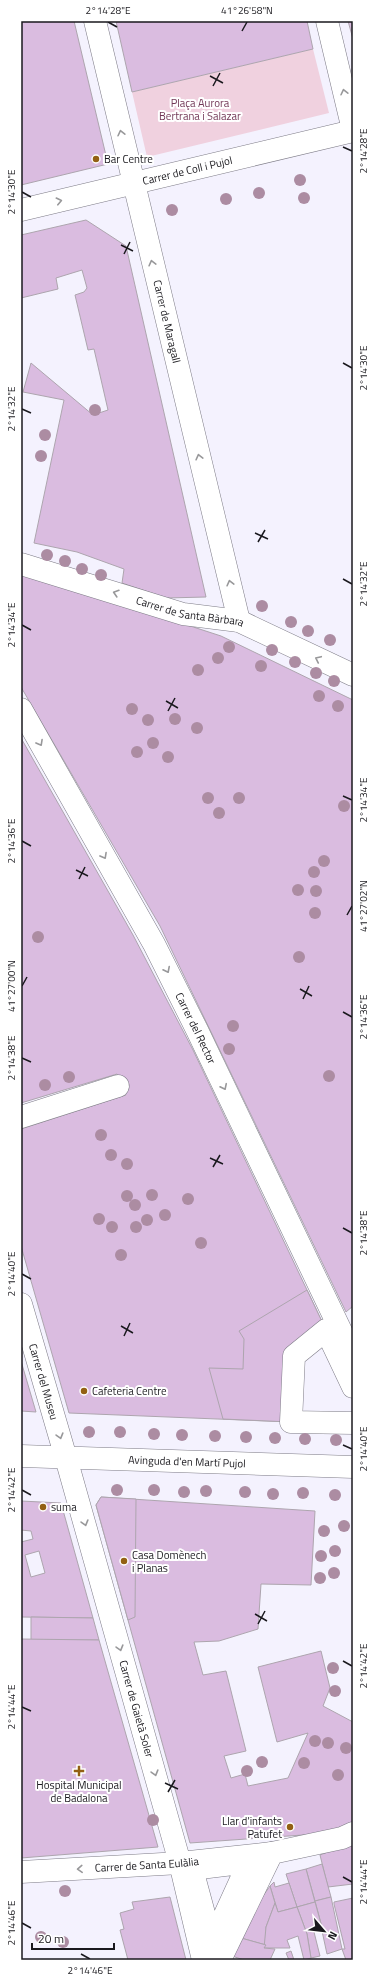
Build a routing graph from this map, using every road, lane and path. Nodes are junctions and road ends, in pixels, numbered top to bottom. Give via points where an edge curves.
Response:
1 (94, 21) edge
2 (327, 21) edge
3 (353, 130) edge
4 (133, 184) junction
5 (21, 210) edge
6 (21, 564) edge
7 (239, 621) junction
8 (353, 675) edge
9 (21, 709) edge
10 (118, 1086) dead end
11 (21, 1117) edge
12 (21, 1304) edge
13 (347, 1327) edge
14 (353, 1356) edge
15 (353, 1387) edge
16 (353, 1422) edge
17 (21, 1456) edge
18 (66, 1458) junction
19 (353, 1467) edge
20 (353, 1833) edge
21 (272, 1853) junction
22 (186, 1866) junction
23 (21, 1872) edge
24 (203, 1960) edge
25 (220, 1960) edge

4 -> 1 street, Carrer de Maragall
3 -> 2 street
3 - 4 street, Carrer de Coll i Pujol
5 -> 4 street, Carrer de Coll i Pujol
7 -> 4 street, Carrer de Maragall
7 -> 6 street, Carrer de Santa Bàrbara via 183,614
8 -> 7 street, Carrer de Santa Bàrbara
9 -> 13 street, Carrer del Rector via 154,944
10 - 11 street
12 -> 18 street, Carrer del Museu
13 - 14 street, Carrer del Rector
15 - 16 street via 326,1330 294,1356 291,1422
17 - 18 street, Avinguda d'en Martí Pujol
18 - 19 street, Avinguda d'en Martí Pujol
18 -> 22 street, Carrer de Gaietà Soler
20 - 21 street, Carrer de Santa Eulàlia via 342,1838
21 - 22 street, Carrer de Santa Eulàlia
21 - 25 street
22 -> 23 street, Carrer de Santa Eulàlia
22 - 24 street, Carrer de Gaietà Soler

